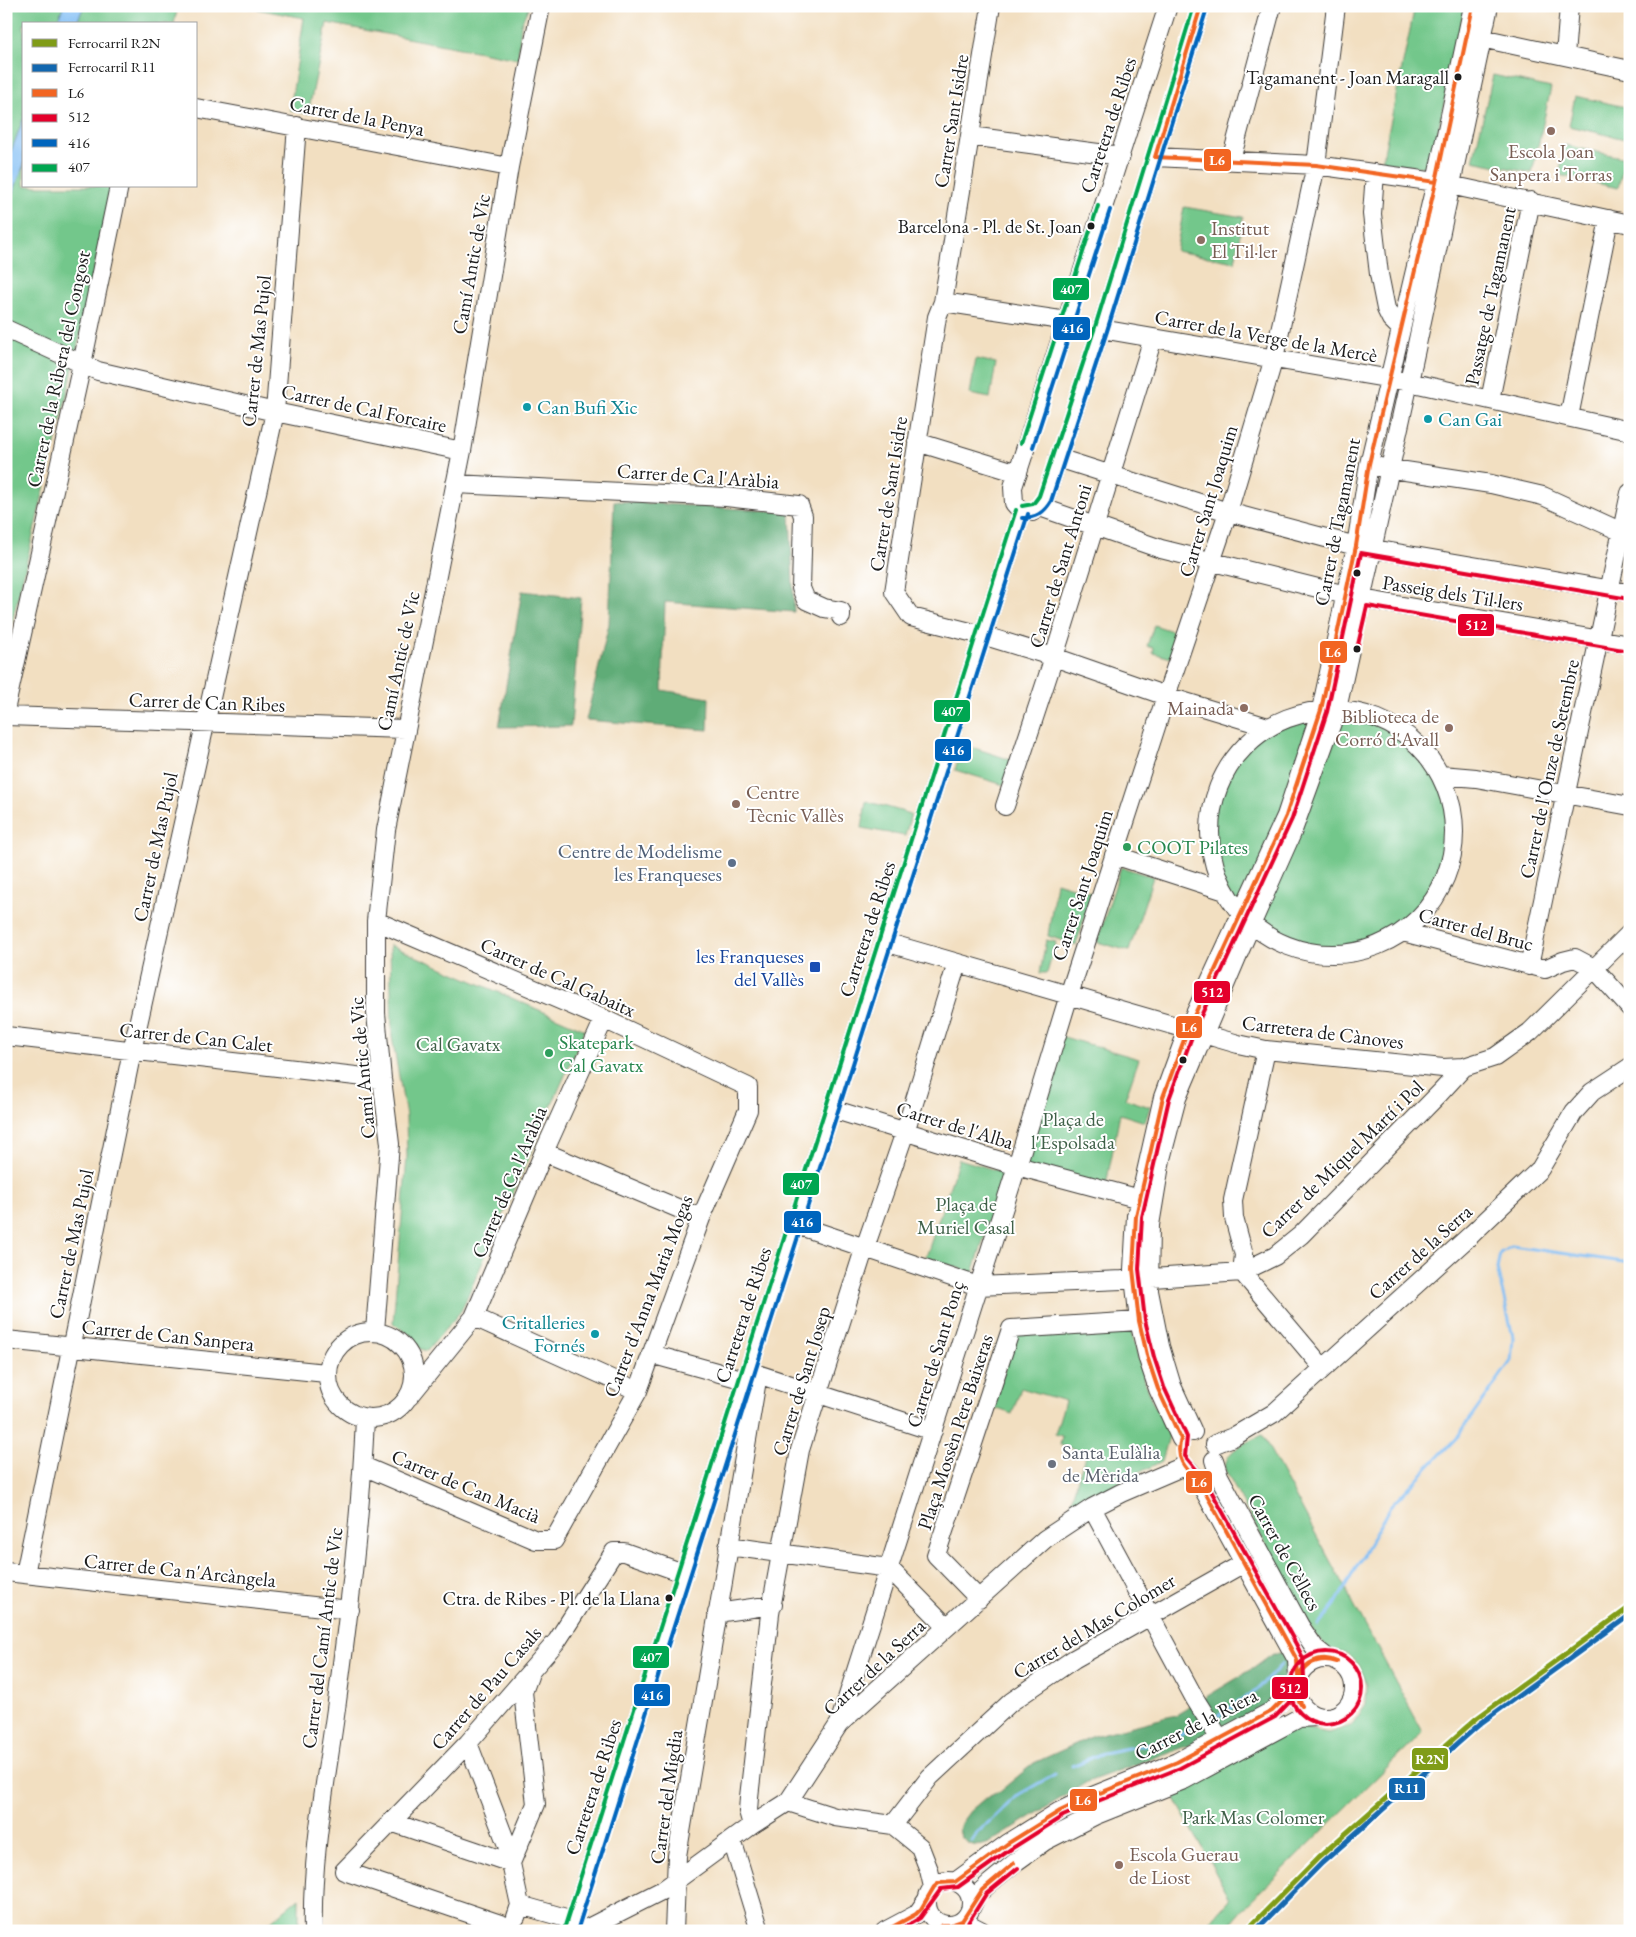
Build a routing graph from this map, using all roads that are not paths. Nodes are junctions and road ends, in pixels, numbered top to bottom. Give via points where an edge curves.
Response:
1 (542, 6) edge
2 (991, 6) edge
3 (1168, 6) edge
4 (1202, 6) edge
5 (1272, 6) edge
6 (1336, 6) edge
7 (1473, 6) edge
8 (1489, 6) edge
9 (1569, 6) edge
10 (1481, 38) junction
11 (1565, 56) junction
12 (1630, 70) edge
13 (198, 108) edge
14 (297, 126) junction
15 (970, 136) junction
16 (1120, 156) junction
17 (1155, 157) junction
18 (1231, 160) junction
19 (1316, 165) junction
20 (510, 167) junction
21 (1375, 173) junction
22 (1443, 183) junction
23 (119, 188) edge
24 (1531, 201) junction
25 (1610, 219) junction
26 (1630, 224) edge
27 (943, 302) junction
28 (1067, 321) junction
29 (6, 329) edge
30 (1401, 329) junction
31 (1101, 330) junction
32 (1153, 338) junction
33 (1274, 358) junction
34 (76, 361) junction
35 (1389, 378) junction
36 (1409, 382) junction
37 (1490, 400) junction
38 (275, 412) junction
39 (1570, 417) junction
40 (1630, 431) edge
41 (917, 442) junction
42 (462, 451) junction
43 (1058, 458) junction
44 (1369, 464) junction
45 (1390, 470) junction
46 (1018, 474) junction
47 (1111, 475) junction
48 (455, 484) junction
49 (1630, 493) edge
50 (1040, 507) junction
51 (1022, 512) junction
52 (1228, 512) junction
53 (1095, 527) junction
54 (1626, 533) edge
55 (1364, 548) junction
56 (1212, 562) junction
57 (1609, 589) junction
58 (1630, 593) edge
59 (1344, 595) junction
60 (1362, 599) junction
61 (841, 617) dead end
62 (982, 635) junction
63 (1599, 639) junction
64 (1630, 645) edge
65 (1054, 657) junction
66 (1166, 696) junction
67 (6, 706) edge
68 (1329, 710) junction
69 (6, 716) edge
70 (205, 722) junction
71 (1268, 727) junction
72 (405, 729) junction
73 (1441, 775) junction
74 (1565, 794) junction
75 (1005, 806) dead end
76 (1630, 806) edge
77 (1114, 856) junction
78 (1225, 891) junction
79 (1246, 919) junction
80 (376, 921) junction
81 (1403, 932) junction
82 (1630, 932) edge
83 (885, 942) junction
84 (957, 962) junction
85 (1530, 966) junction
86 (1594, 968) junction
87 (1069, 995) junction
88 (1630, 1008) edge
89 (604, 1019) junction
90 (1196, 1031) junction
91 (6, 1036) edge
92 (1266, 1050) junction
93 (132, 1051) junction
94 (1464, 1066) junction
95 (1630, 1067) edge
96 (382, 1079) junction
97 (748, 1087) joint
98 (832, 1108) junction
99 (905, 1132) junction
100 (544, 1152) junction
101 (1017, 1166) junction
102 (1147, 1200) junction
103 (701, 1218) junction
104 (794, 1224) junction
105 (864, 1248) junction
106 (1242, 1272) junction
107 (1141, 1278) junction
108 (978, 1286) junction
109 (474, 1317) junction
110 (1139, 1321) junction
111 (375, 1331) junction
112 (6, 1340) edge
113 (71, 1347) junction
114 (651, 1354) junction
115 (443, 1356) junction
116 (413, 1361) junction
117 (1324, 1368) junction
118 (326, 1373) junction
119 (750, 1375) junction
120 (638, 1391) junction
121 (817, 1393) junction
122 (409, 1396) junction
123 (365, 1418) junction
124 (933, 1431) junction
125 (1187, 1436) junction
126 (1214, 1452) junction
127 (363, 1466) junction
128 (1186, 1468) junction
129 (1092, 1508) junction
130 (554, 1540) joint
131 (728, 1546) junction
132 (781, 1554) junction
133 (1244, 1564) junction
134 (889, 1568) junction
135 (6, 1572) edge
136 (683, 1572) junction
137 (25, 1574) junction
138 (979, 1599) junction
139 (773, 1605) junction
140 (350, 1610) junction
141 (717, 1613) junction
142 (1151, 1616) junction
143 (947, 1627) junction
144 (1329, 1659) junction
145 (530, 1672) junction
146 (1297, 1682) junction
147 (1317, 1717) junction
148 (839, 1724) junction
149 (1220, 1739) junction
150 (468, 1743) junction
151 (788, 1802) junction
152 (391, 1822) junction
153 (752, 1825) junction
154 (893, 1825) junction
155 (732, 1840) junction
156 (511, 1863) junction
157 (676, 1880) junction
158 (955, 1882) junction
159 (930, 1894) junction
160 (520, 1905) junction
161 (967, 1914) junction
162 (575, 1927) edge
163 (939, 1928) edge
164 (512, 1929) edge
165 (313, 1931) edge
166 (674, 1931) edge
167 (760, 1931) edge
168 (885, 1931) edge
169 (982, 1931) edge

1 - 20 street, Camí Antic de Vic
2 - 15 street, Carrer Sant Isidre
3 - 16 street, Carretera de Ribes
4 - 17 street
5 - 18 street
6 - 19 street, Carrer Sant Joaquim
7 - 22 street, Carrer de Tagamanent
8 - 10 street, Carrer de Tagamanent
9 - 11 street
10 - 11 street
10 - 22 street, Carrer de Tagamanent
11 - 12 street
13 - 14 street, Carrer de la Penya
14 - 20 street, Carrer de la Penya
14 - 38 street, Carrer de Mas Pujol
15 - 16 street
15 - 27 street, Carrer Sant Isidre
16 - 28 street, Carretera de Ribes
17 - 18 street
17 - 31 street
18 - 19 street
19 - 21 street
19 - 33 street, Carrer Sant Joaquim
20 - 42 street, Camí Antic de Vic
21 - 22 street
21 - 30 street via 1372,214 1379,274 1386,309
22 - 24 street
22 - 30 street, Carrer de Tagamanent
22 - 36 street, Carrer de Tagamanent
23 - 34 street, Carrer de la Ribera del Congost
24 - 25 street
24 - 37 street, Passatge de Tagamanent
25 - 26 street
25 - 39 street
27 - 28 street
27 - 41 street, Carrer de Sant Isidre via 937,317
28 - 46 street, Carretera de Ribes
29 - 34 street, Carrer de Cal Forcaire
30 - 35 street, Carrer de Tagamanent
31 - 32 street, Carrer de la Verge de la Mercè
31 - 43 street
32 - 33 street, Carrer de la Verge de la Mercè
32 - 47 street, Carrer de Sant Antoni
33 - 35 street, Carrer de la Verge de la Mercè
33 - 52 street, Carrer Sant Joaquim
34 - 38 street, Carrer de Cal Forcaire via 98,371
34 - 67 street, Carrer de la Ribera del Congost
35 - 36 street, Carrer de la Verge de la Mercè
35 - 44 street, Carrer de Tagamanent
36 - 37 street, Carrer de la Verge de la Mercè
36 - 45 street, Carrer de Tagamanent
37 - 39 street, Carrer de la Verge de la Mercè
38 - 42 street, Carrer de Cal Forcaire
38 - 70 street, Carrer de Mas Pujol
39 - 40 street, Carrer de la Verge de la Mercè
41 - 46 street
41 - 62 street, Carrer de Sant Isidre via 894,592 911,617
42 - 48 street, Camí Antic de Vic
43 - 47 street, Passeig dels Til·lers
43 - 50 street
44 - 45 street
44 - 55 street, Carrer de Tagamanent
45 - 54 street via 1491,484 1543,496
45 - 55 street, Carrer de Tagamanent
46 - 51 street, Carretera de Ribes via 1012,495
47 - 52 street, Passeig dels Til·lers
47 - 53 street, Carrer de Sant Antoni
48 - 61 street, Carrer de Ca l'Aràbia via 726,497 799,505 803,516 801,588 806,600 841,611
48 - 72 street, Camí Antic de Vic
49 - 54 street, Carrer de l'Onze de Setembre
50 - 51 street via 1034,512
50 - 53 street, Passeig dels Til·lers
51 - 62 street, Carretera de Ribes
52 - 55 street, Passeig dels Til·lers
52 - 56 street, Carrer Sant Joaquim
53 - 56 street, Passeig dels Til·lers
53 - 65 street, Carrer de Sant Antoni
54 - 57 street, Carrer de l'Onze de Setembre
55 - 57 street, Passeig dels Til·lers
55 - 59 street, Carrer de Tagamanent
55 - 60 street, Carrer de Tagamanent
56 - 59 street, Passeig dels Til·lers
56 - 66 street, Carrer Sant Joaquim
57 - 58 street, Passeig dels Til·lers
57 - 63 street, Carrer de l'Onze de Setembre
59 - 60 street, Passeig dels Til·lers
59 - 68 street, Carrer de Tagamanent
60 - 63 street, Passeig dels Til·lers
60 - 68 street, Carrer de Tagamanent
62 - 65 street, Carrer de Sant Isidre
62 - 83 street, Carretera de Ribes
63 - 64 street, Passeig dels Til·lers
63 - 74 street, Carrer de l'Onze de Setembre
65 - 66 street, Carrer de Sant Isidre
65 - 75 street, Carrer de Sant Antoni
66 - 71 street, Carrer de Sant Isidre
66 - 77 street, Carrer Sant Joaquim
68 - 71 street via 1302,713
68 - 73 street via 1370,715 1396,727 1419,745
68 - 79 street, Carrer de Tagamanent via 1303,806
69 - 70 street, Carrer de Can Ribes
70 - 72 street, Carrer de Can Ribes
70 - 93 street, Carrer de Mas Pujol
71 - 78 street via 1239,752 1218,785 1211,812 1210,840 1214,866
72 - 80 street, Camí Antic de Vic via 386,830
73 - 74 street
73 - 81 street via 1451,800 1455,826 1450,867 1440,892 1424,914
74 - 76 street
74 - 85 street, Carrer de l'Onze de Setembre
77 - 78 street
77 - 87 street, Carrer Sant Joaquim
78 - 79 street
79 - 81 street via 1269,937 1288,946 1324,954 1361,951
79 - 90 street, Carrer de Tagamanent
80 - 89 street, Carrer de Cal Gabaitx
80 - 96 street, Camí Antic de Vic via 376,1013
81 - 85 street, Carrer del Bruc
82 - 86 street, Carretera de Cànoves
83 - 84 street, Carretera de Cànoves
83 - 98 street, Carretera de Ribes
84 - 87 street, Carretera de Cànoves
84 - 99 street, Carrer de Sant Josep
85 - 86 street, Carrer del Bruc via 1545,969 1575,958
86 - 88 street
86 - 94 street, Carretera de Cànoves via 1530,1032 1494,1057
87 - 90 street, Carretera de Cànoves
87 - 101 street, Carrer de Sant Ponç
89 - 97 street, Carrer de Cal Gabaitx
89 - 100 street, Carrer de Ca l'Aràbia
90 - 92 street, Carretera de Cànoves
90 - 102 street, Carrer de Tagamanent via 1163,1099
91 - 93 street, Carrer de Can Calet
92 - 94 street, Carretera de Cànoves via 1443,1068
92 - 106 street via 1233,1200 1234,1218 1244,1255
93 - 96 street, Carrer de Can Calet
93 - 113 street, Carrer de Mas Pujol
94 - 106 street, Carrer de Miquel Martí i Pol via 1301,1235 1275,1256
95 - 117 street, Carrer de la Serra via 1592,1092 1574,1112 1540,1169
96 - 111 street, Camí Antic de Vic via 390,1144
97 - 103 street, Carrer d'Anna Maria Mogas via 748,1110
98 - 99 street, Carrer de l'Alba
98 - 104 street, Carretera de Ribes
99 - 101 street, Carrer de l'Alba
99 - 105 street, Carrer de Sant Josep
100 - 103 street
100 - 109 street, Carrer de Ca l'Aràbia
101 - 102 street, Carrer de l'Alba
101 - 108 street, Carrer de Sant Ponç
102 - 107 street, Carrer de Tagamanent via 1150,1225
103 - 114 street, Carrer d'Anna Maria Mogas
104 - 105 street
104 - 119 street, Carretera de Ribes
105 - 108 street
105 - 121 street, Carrer de Sant Josep
106 - 107 street
106 - 117 street
107 - 108 street
107 - 110 street
107 - 125 street via 1149,1291 1160,1346
108 - 124 street, Carrer de Sant Ponç
109 - 115 street, Carrer de Ca l'Aràbia
109 - 120 street
110 - 125 street via 1158,1389
110 - 138 street, Plaça Mossèn Pere Baixeras via 1011,1329 936,1556
111 - 116 street via 400,1342
111 - 118 street via 346,1338 335,1349
112 - 113 street, Carrer de Can Sanpera
113 - 118 street, Carrer de Can Sanpera
113 - 137 street, Carrer de Mas Pujol
114 - 119 street
114 - 120 street, Carrer d'Anna Maria Mogas
115 - 116 street
115 - 122 street, Carrer de Ca l'Aràbia
116 - 122 street via 415,1376
117 - 126 street, Carrer de la Serra via 1274,1413
118 - 123 street via 337,1403 352,1415
119 - 121 street
119 - 131 street, Carrer del Migdia
119 - 136 street, Carretera de Ribes
120 - 130 street, Carrer d'Anna Maria Mogas
121 - 124 street
121 - 132 street, Carrer de Sant Josep via 800,1450
122 - 123 street via 393,1412 380,1418
123 - 127 street, Carrer del Camí Antic de Vic
124 - 134 street, Carrer de Sant Ponç
125 - 126 street via 1204,1433 1210,1437
125 - 128 street via 1176,1452
126 - 128 street via 1206,1468 1200,1471
126 - 144 street, Carrer de Cèllecs via 1219,1476 1300,1626 1315,1648
127 - 130 street, Carrer de Can Macià via 536,1540
127 - 140 street, Carrer del Camí Antic de Vic
128 - 129 street, Carrer de la Serra
128 - 133 street, Carrer de Cèllecs via 1200,1482
129 - 138 street, Carrer de la Serra via 1046,1539
129 - 142 street
131 - 132 street
131 - 141 street, Carrer del Migdia
132 - 134 street
132 - 139 street, Carrer de Sant Josep
133 - 142 street, Carrer del Mas Colomer
133 - 146 street, Carrer de Cèllecs via 1297,1660
134 - 143 street
134 - 148 street, Carrer de Sant Ponç
135 - 137 street, Carrer de Ca n'Arcàngela
136 - 145 street, Carrer de Pau Casals via 624,1552 614,1552 558,1641
136 - 162 street, Carretera de Ribes
137 - 140 street, Carrer de Ca n'Arcàngela
138 - 143 street, Carrer de la Serra
139 - 141 street
139 - 153 street, Carrer de Sant Josep via 749,1797
140 - 165 street, Carrer del Camí Antic de Vic via 314,1861
141 - 157 street, Carrer del Migdia via 677,1856
142 - 149 street
142 - 154 street, Carrer del Mas Colomer via 1074,1659 1011,1702 930,1777
143 - 148 street, Carrer de la Serra
144 - 146 street via 1319,1659 1303,1668
144 - 147 street via 1339,1662 1353,1676 1353,1699 1341,1714
145 - 150 street, Carrer de Pau Casals
145 - 156 street via 523,1692 536,1804
146 - 147 street via 1297,1697 1302,1706
146 - 149 street, Carrer de la Riera via 1272,1711
147 - 161 street, Carrer de la Riera via 1299,1718 1184,1780 1060,1832 1017,1860 990,1883 978,1894
148 - 151 street, Carrer de la Serra
149 - 158 street, Carrer de la Riera via 1177,1762 1060,1811 1014,1839
150 - 152 street, Carrer de Pau Casals
150 - 156 street
151 - 153 street, Carrer de la Serra
151 - 154 street via 835,1817
152 - 156 street
152 - 164 street, Carrer de Pau Casals via 344,1871
153 - 155 street, Carrer de la Serra
154 - 159 street via 920,1847 929,1870
155 - 157 street, Carrer de la Serra
155 - 167 street
156 - 160 street
157 - 162 street, Carrer de la Serra via 663,1890
157 - 166 street, Carrer del Migdia
158 - 159 street via 940,1882
158 - 161 street via 969,1893
159 - 163 street via 929,1915
159 - 168 street via 917,1914
160 - 162 street
160 - 164 street
161 - 163 street via 950,1926
161 - 169 street

